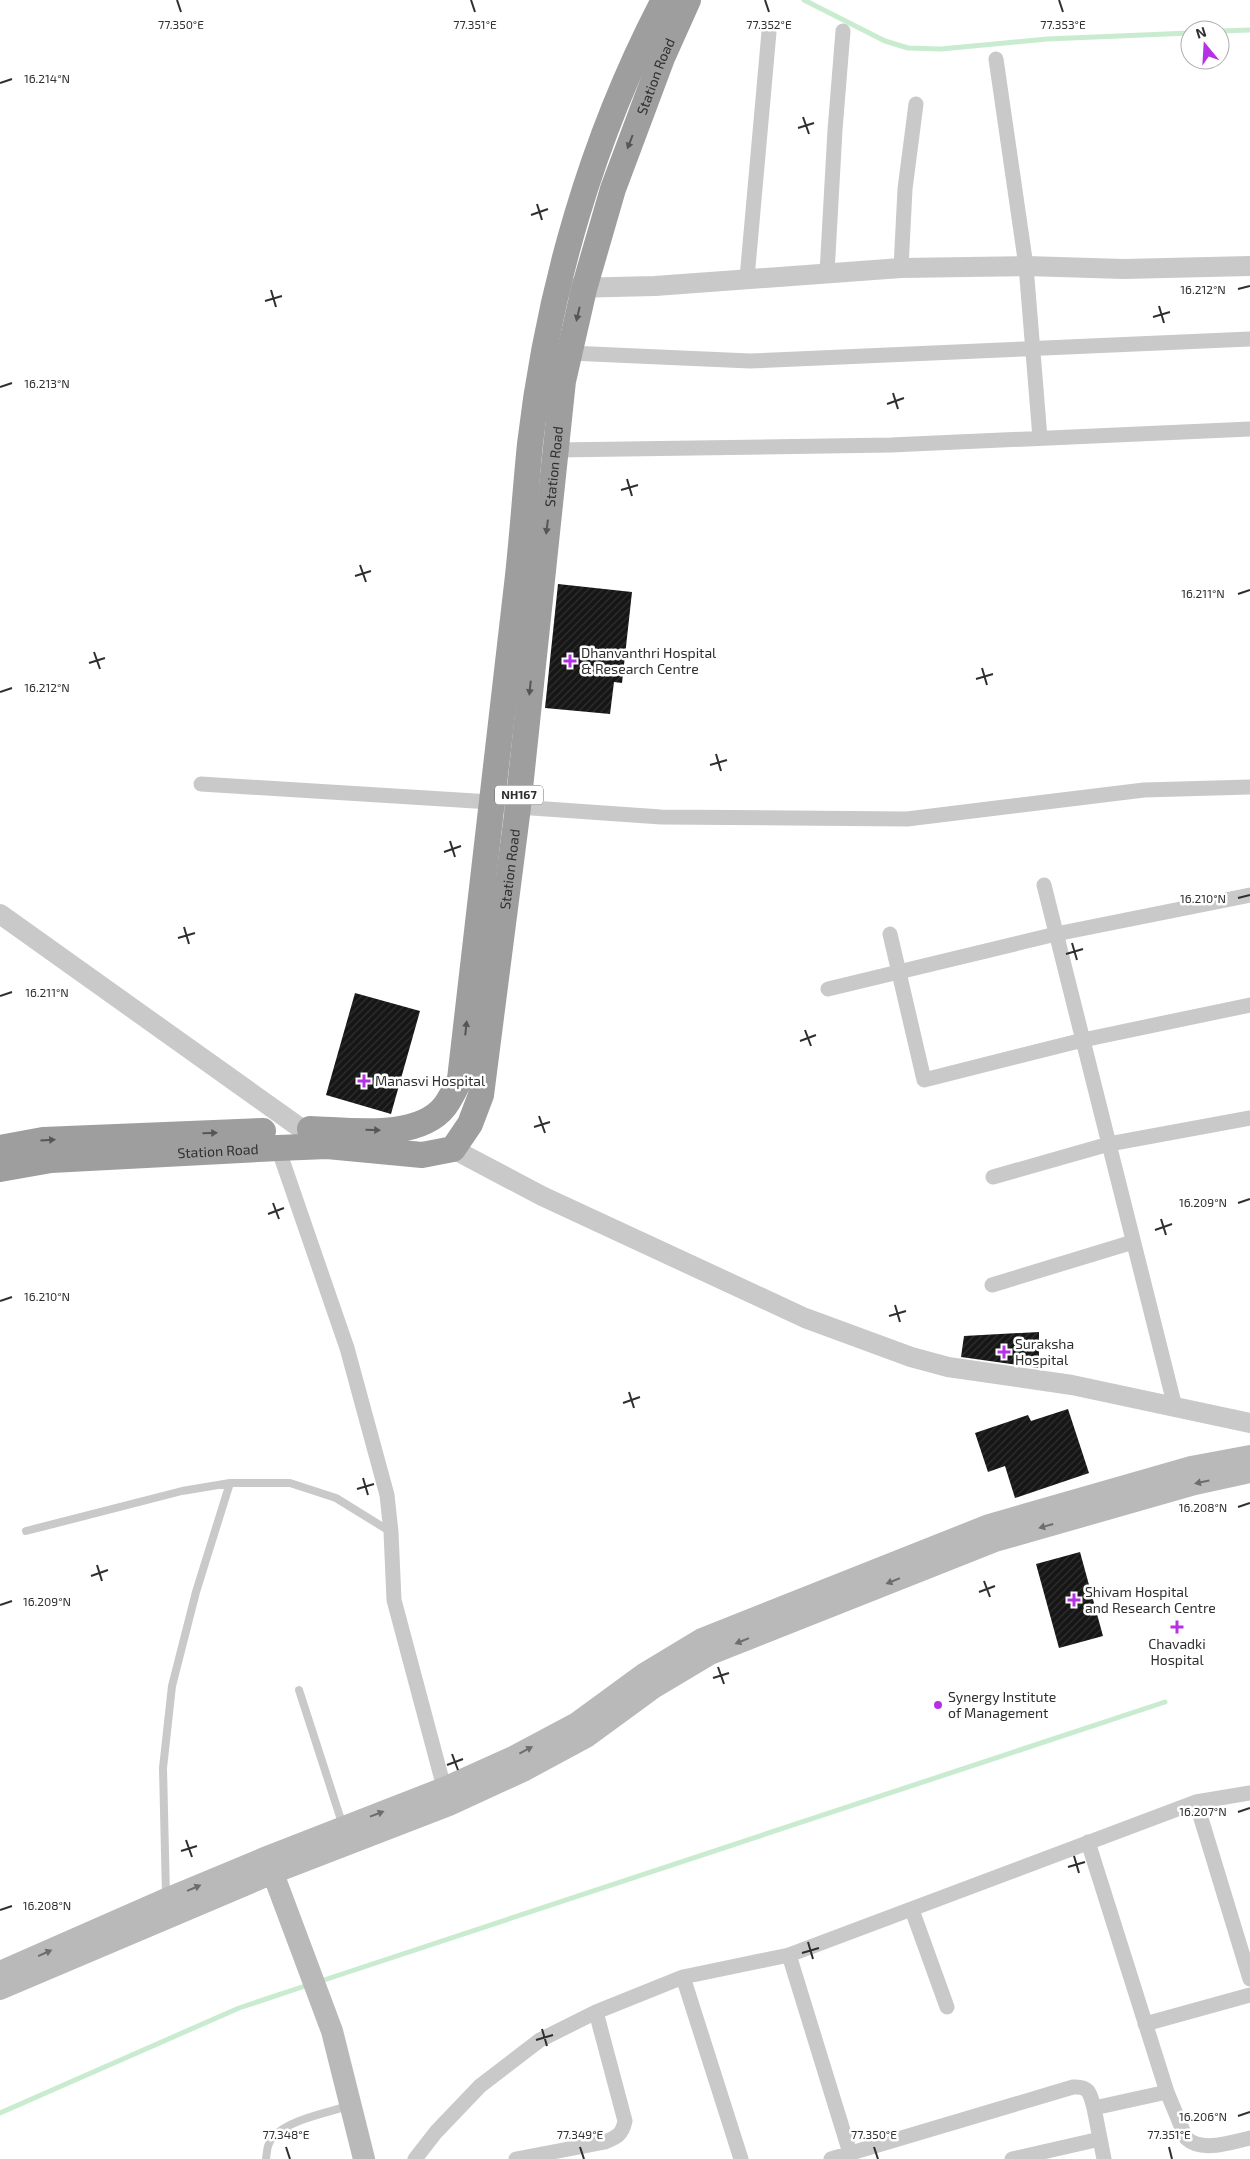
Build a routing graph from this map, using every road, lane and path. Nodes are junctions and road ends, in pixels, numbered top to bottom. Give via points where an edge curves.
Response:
1 (664, 0) edge
2 (688, 0) edge
3 (843, 31) dead end
4 (769, 32) dead end
5 (996, 60) dead end
6 (916, 104) dead end
7 (1026, 266) junction
8 (1250, 266) edge
9 (902, 268) junction
10 (827, 273) junction
11 (747, 278) junction
12 (571, 288) junction
13 (1250, 339) edge
14 (1033, 349) junction
15 (569, 353) junction
16 (1250, 429) edge
17 (1040, 438) junction
18 (556, 450) junction
19 (201, 784) dead end
20 (1250, 787) edge
21 (491, 802) junction
22 (518, 807) junction
23 (1044, 885) dead end
24 (1250, 895) edge
25 (0, 914) edge
26 (890, 934) dead end
27 (1056, 934) junction
28 (898, 972) junction
29 (828, 989) dead end
30 (1250, 1004) edge
31 (1083, 1040) junction
32 (1250, 1118) edge
33 (302, 1129) junction
34 (1109, 1144) junction
35 (326, 1146) junction
36 (0, 1148) edge
37 (278, 1148) junction
38 (453, 1148) junction
39 (0, 1169) edge
40 (993, 1177) dead end
41 (1133, 1242) junction
42 (992, 1284) dead end
43 (1175, 1407) junction
44 (1250, 1423) edge
45 (1250, 1456) edge
46 (1250, 1472) edge
47 (230, 1483) junction
48 (26, 1531) dead end
49 (391, 1532) junction
50 (648, 1681) junction
51 (299, 1690) dead end
52 (1250, 1793) edge
53 (446, 1797) junction
54 (1196, 1802) junction
55 (344, 1827) junction
56 (1088, 1842) junction
57 (270, 1865) junction
58 (166, 1908) junction
59 (912, 1910) junction
60 (789, 1955) junction
61 (0, 1972) edge
62 (683, 1977) junction
63 (1250, 1980) edge
64 (0, 1989) edge
65 (1250, 1995) edge
66 (946, 2007) dead end
67 (596, 2012) junction
68 (1145, 2024) junction
69 (1167, 2092) junction
70 (350, 2105) junction
71 (1094, 2108) junction
72 (1250, 2138) edge
73 (1100, 2139) junction
74 (850, 2153) junction
75 (266, 2159) edge
76 (364, 2159) edge
77 (415, 2159) edge
78 (516, 2159) edge
79 (741, 2159) edge
80 (831, 2159) edge
81 (1012, 2159) edge
82 (1104, 2159) edge

1 - 12 highway, Station Road / NH167 via 639,48 584,187
2 -> 12 highway, Station Road / NH167
3 - 10 street
4 - 11 street
5 - 7 street
6 - 9 street via 905,188
7 - 8 street via 1124,269
7 - 9 street
7 - 14 street
9 - 10 street
10 - 11 street
11 - 12 street via 655,286
12 -> 15 highway, Station Road / NH167
12 - 21 highway, Station Road / NH167 via 551,321 530,443 522,542
13 - 14 street
14 - 15 street via 750,361
14 - 17 street
15 - 18 highway, Station Road / NH167
16 - 17 street
17 - 18 street via 891,445
18 -> 22 highway, Station Road / NH167
19 - 21 street
20 - 22 street via 1144,790 907,819 661,817
21 - 22 street
33 -> 21 highway, Station Road / NH167 via 401,1131 427,1122 445,1106 460,1079
22 - 38 highway, Station Road / NH167 via 481,1095 470,1124
23 - 27 street
24 - 27 street
25 - 33 street
26 - 28 street
27 - 28 street
27 - 31 street
28 - 29 street
28 - 31 street via 924,1080
30 - 31 street
31 - 34 street
32 - 34 street
33 - 35 street
36 -> 33 highway, Station Road / NH167 via 43,1140
34 - 40 street
34 - 41 street
35 - 37 highway, Station Road
35 - 38 highway, Station Road via 422,1155
37 - 39 highway, Station Road via 51,1160
37 - 49 street via 347,1348 387,1495
38 - 43 street via 542,1196 805,1318 911,1357 948,1367 1072,1385
41 - 42 street
41 - 43 street
43 - 44 street
45 - 50 main road via 1191,1467 989,1525 702,1639
46 -> 50 main road via 1195,1484 995,1541
47 - 48 lane via 182,1490
47 - 49 lane via 290,1483 336,1498
47 - 58 lane via 196,1592 172,1686 163,1768
49 - 53 street via 394,1600
50 - 53 main road
51 - 55 lane
52 - 54 street
55 -> 53 main road
53 - 57 main road
54 - 56 street
54 - 63 street
55 - 57 main road
56 - 59 street
56 - 68 street
57 - 58 main road
57 - 70 main road via 332,2031
61 -> 58 main road
58 - 64 main road
59 - 60 street
59 - 66 street
60 - 62 street
60 - 74 street
62 - 67 street
62 - 79 street
65 - 68 street
67 - 77 street via 540,2040 480,2086
67 - 78 street via 625,2121 623,2131 618,2137 605,2142
68 - 69 street
69 - 71 street
69 - 72 street via 1191,2143 1210,2145
70 - 75 lane via 289,2125 273,2137 267,2146
70 - 76 main road
71 - 73 street
71 - 74 street via 1086,2090 1073,2087
73 - 81 street
73 - 82 street
74 - 80 street

